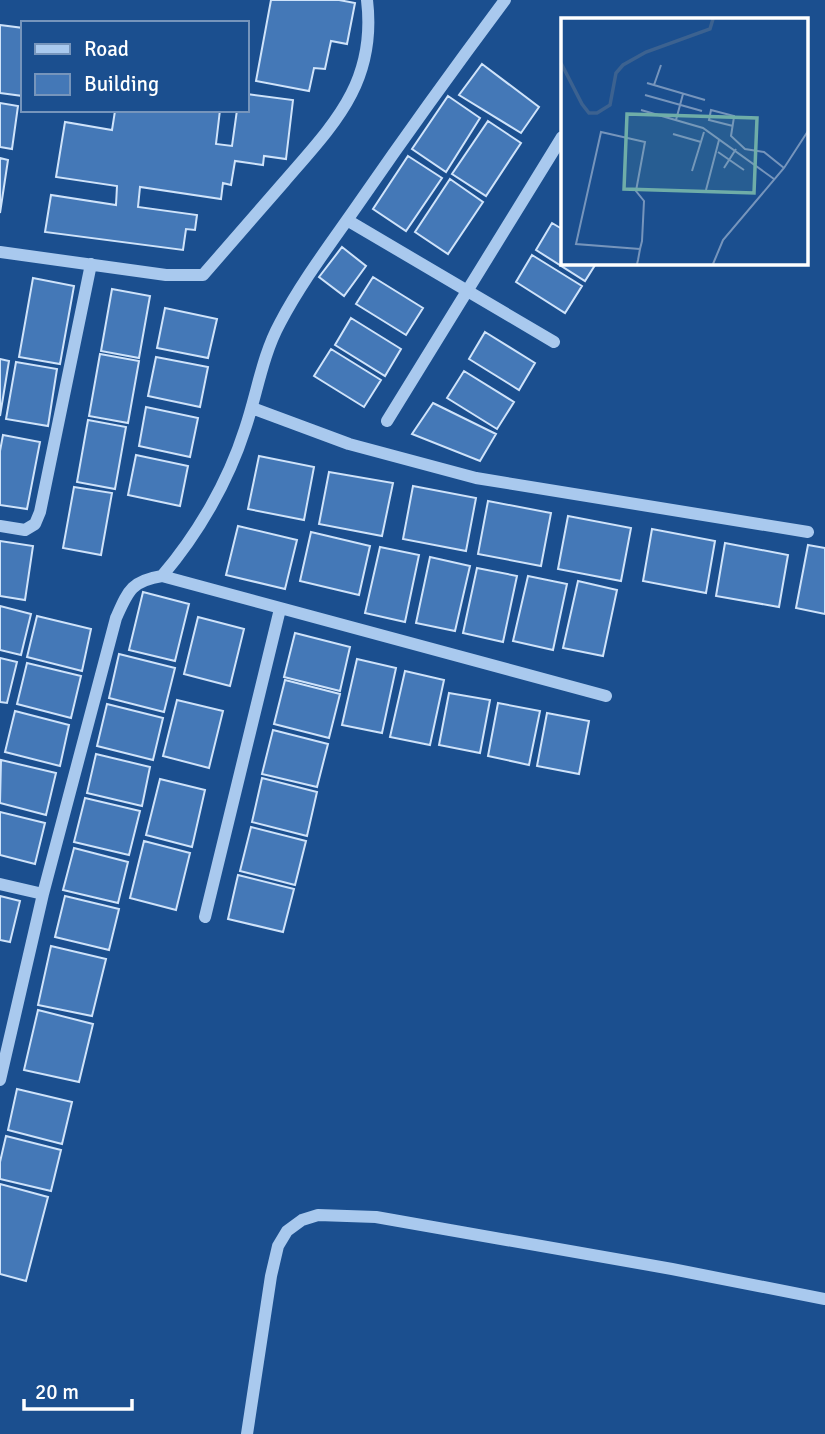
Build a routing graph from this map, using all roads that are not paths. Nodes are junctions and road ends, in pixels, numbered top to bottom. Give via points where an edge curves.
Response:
1 (367, 0) edge
2 (505, 0) edge
3 (561, 139) edge
4 (347, 220) junction
5 (0, 252) edge
6 (91, 264) junction
7 (468, 291) junction
8 (554, 342) dead end
9 (252, 408) junction
10 (387, 421) dead end
11 (0, 526) edge
12 (808, 532) dead end
13 (162, 576) junction
14 (280, 609) junction
15 (606, 696) dead end
16 (0, 884) edge
17 (44, 894) junction
18 (205, 917) dead end
19 (0, 1080) edge
20 (825, 1299) edge
21 (247, 1434) edge

1 - 6 street via 363,66 338,119 203,275 166,275
2 - 4 street
3 - 7 street
4 - 7 street
4 - 9 street via 280,323
5 - 6 street
6 - 11 street via 40,512 35,524 25,530
7 - 8 street
7 - 10 street
9 - 12 street via 349,444 476,478
9 - 13 street via 218,493
13 - 14 street
13 - 17 street via 143,579 127,593 116,618
14 - 15 street
14 - 18 street
16 - 17 street
17 - 19 street
20 - 21 street via 376,1217 318,1215 287,1231 278,1246

